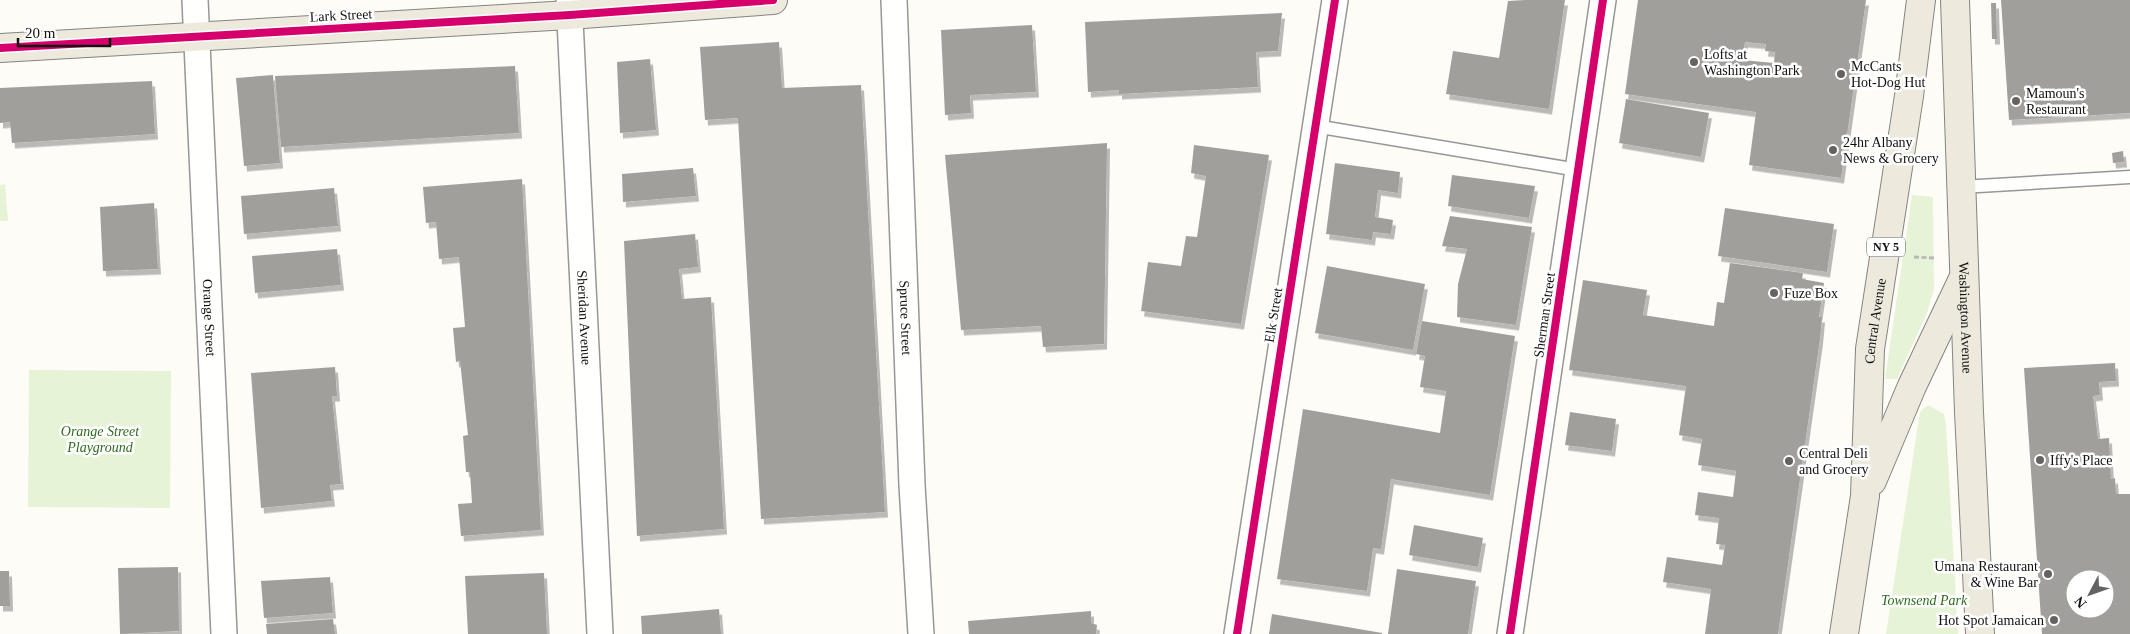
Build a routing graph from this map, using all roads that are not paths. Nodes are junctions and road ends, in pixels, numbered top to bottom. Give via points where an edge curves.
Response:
1 (195, 0) edge
2 (773, 0) edge
3 (894, 0) edge
4 (1335, 0) edge
5 (1603, 0) edge
6 (1921, 0) edge
7 (1955, 0) edge
8 (570, 7) edge
9 (197, 36) junction
10 (0, 48) edge
11 (1315, 126) junction
12 (1578, 170) junction
13 (2130, 177) edge
14 (1961, 187) junction
15 (1964, 278) junction
16 (1865, 496) junction
17 (224, 634) edge
18 (600, 634) edge
19 (921, 634) edge
20 (1237, 634) edge
21 (1510, 634) edge
22 (1844, 634) edge
23 (1980, 634) edge

1 - 9 street, Orange Street
2 - 8 main road, Lark Street
3 - 19 street, Spruce Street via 912,485
4 - 11 street, Elk Street
5 - 12 street, Sherman Street
6 - 16 main road, Central Avenue / NY 5 via 1870,349
7 - 14 main road, Washington Avenue / NY 5
8 - 9 main road, Lark Street
8 - 18 street, Sheridan Avenue
9 - 10 main road, Lark Street
9 - 17 street, Orange Street
11 - 12 lane
11 - 20 street, Elk Street
12 - 21 street, Sherman Street
13 - 14 lane
14 - 15 main road, Washington Avenue / NY 5
15 - 16 main road, Central Avenue / NY 5 via 1912,386
15 - 23 main road, Washington Avenue
16 - 22 main road, Central Avenue / NY 5

